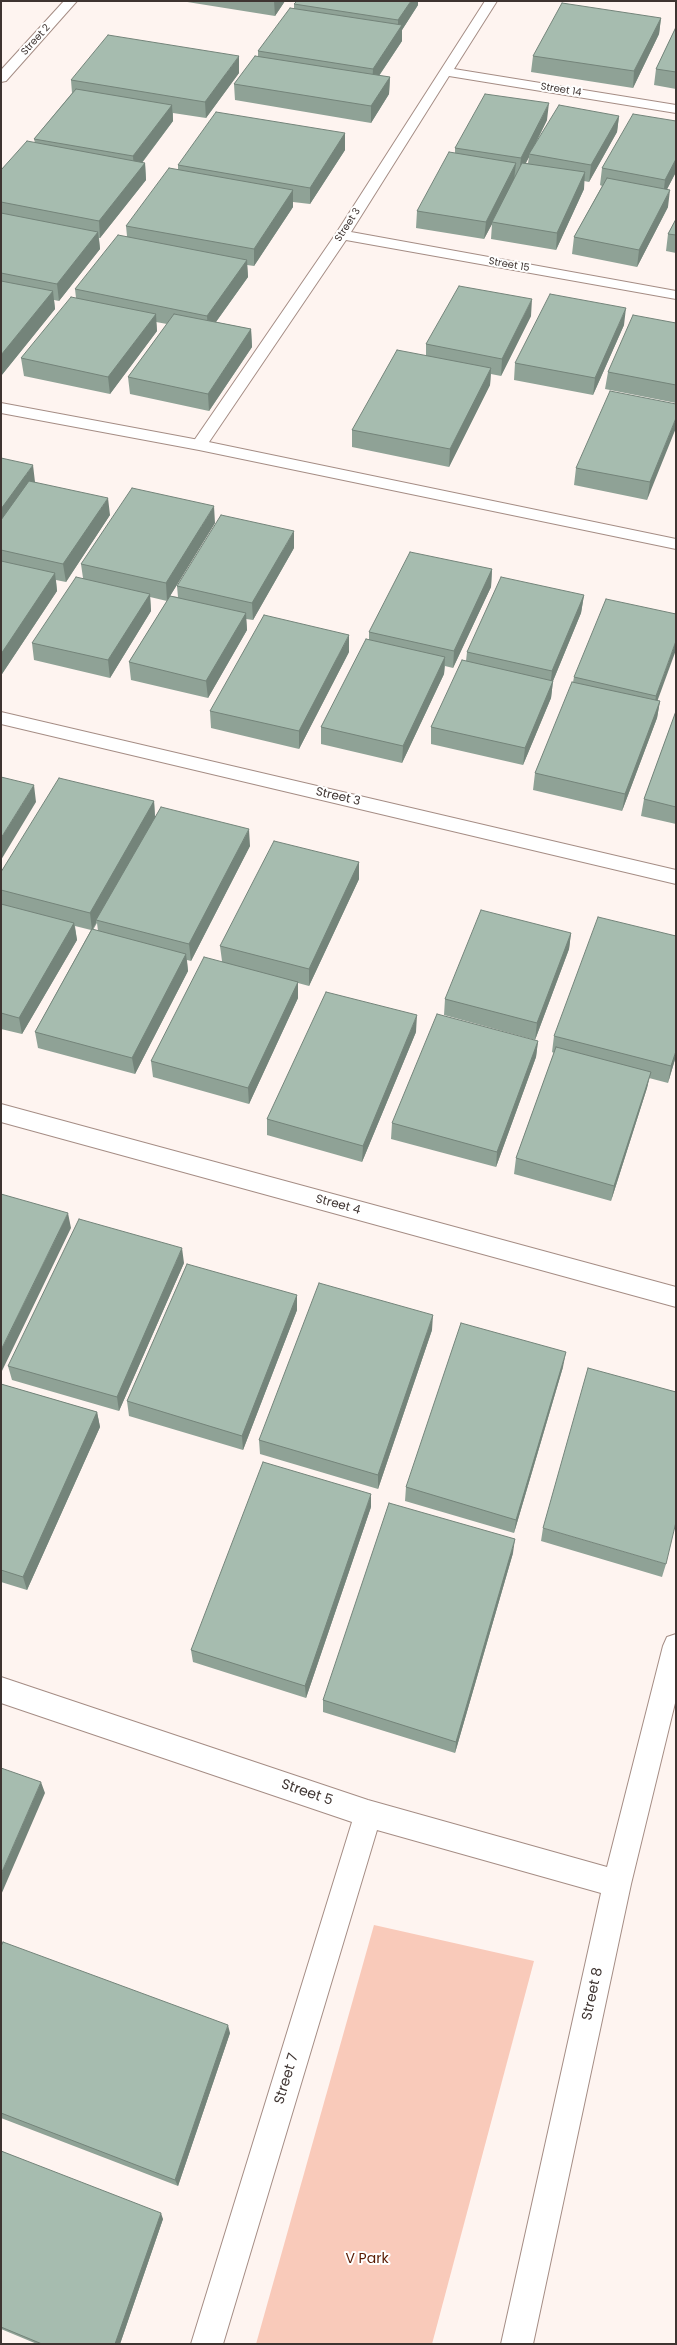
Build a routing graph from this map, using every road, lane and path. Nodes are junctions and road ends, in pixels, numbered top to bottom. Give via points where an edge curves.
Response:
1 (71, 1) edge
2 (491, 1) edge
3 (446, 72) junction
4 (1, 78) edge
5 (676, 109) edge
6 (342, 235) junction
7 (676, 294) edge
8 (1, 408) edge
9 (199, 444) junction
10 (676, 544) edge
11 (1, 718) edge
12 (676, 877) edge
13 (1, 1113) edge
14 (676, 1298) edge
15 (676, 1646) edge
16 (1, 1690) edge
17 (368, 1814) junction
18 (617, 1884) junction
19 (207, 2344) edge
20 (517, 2344) edge

1 - 4 street, Street 2
2 - 3 street, Street 3
3 - 5 street, Street 14
3 - 6 street, Street 3
6 - 7 street, Street 15
6 - 9 street, Street 3
8 - 9 street
9 - 10 street
11 - 12 street, Street 3
13 - 14 street, Street 4
15 - 18 street, Street 8
16 - 17 street, Street 5
17 - 18 street, Street 5
17 - 19 street, Street 7
18 - 20 street, Street 8

